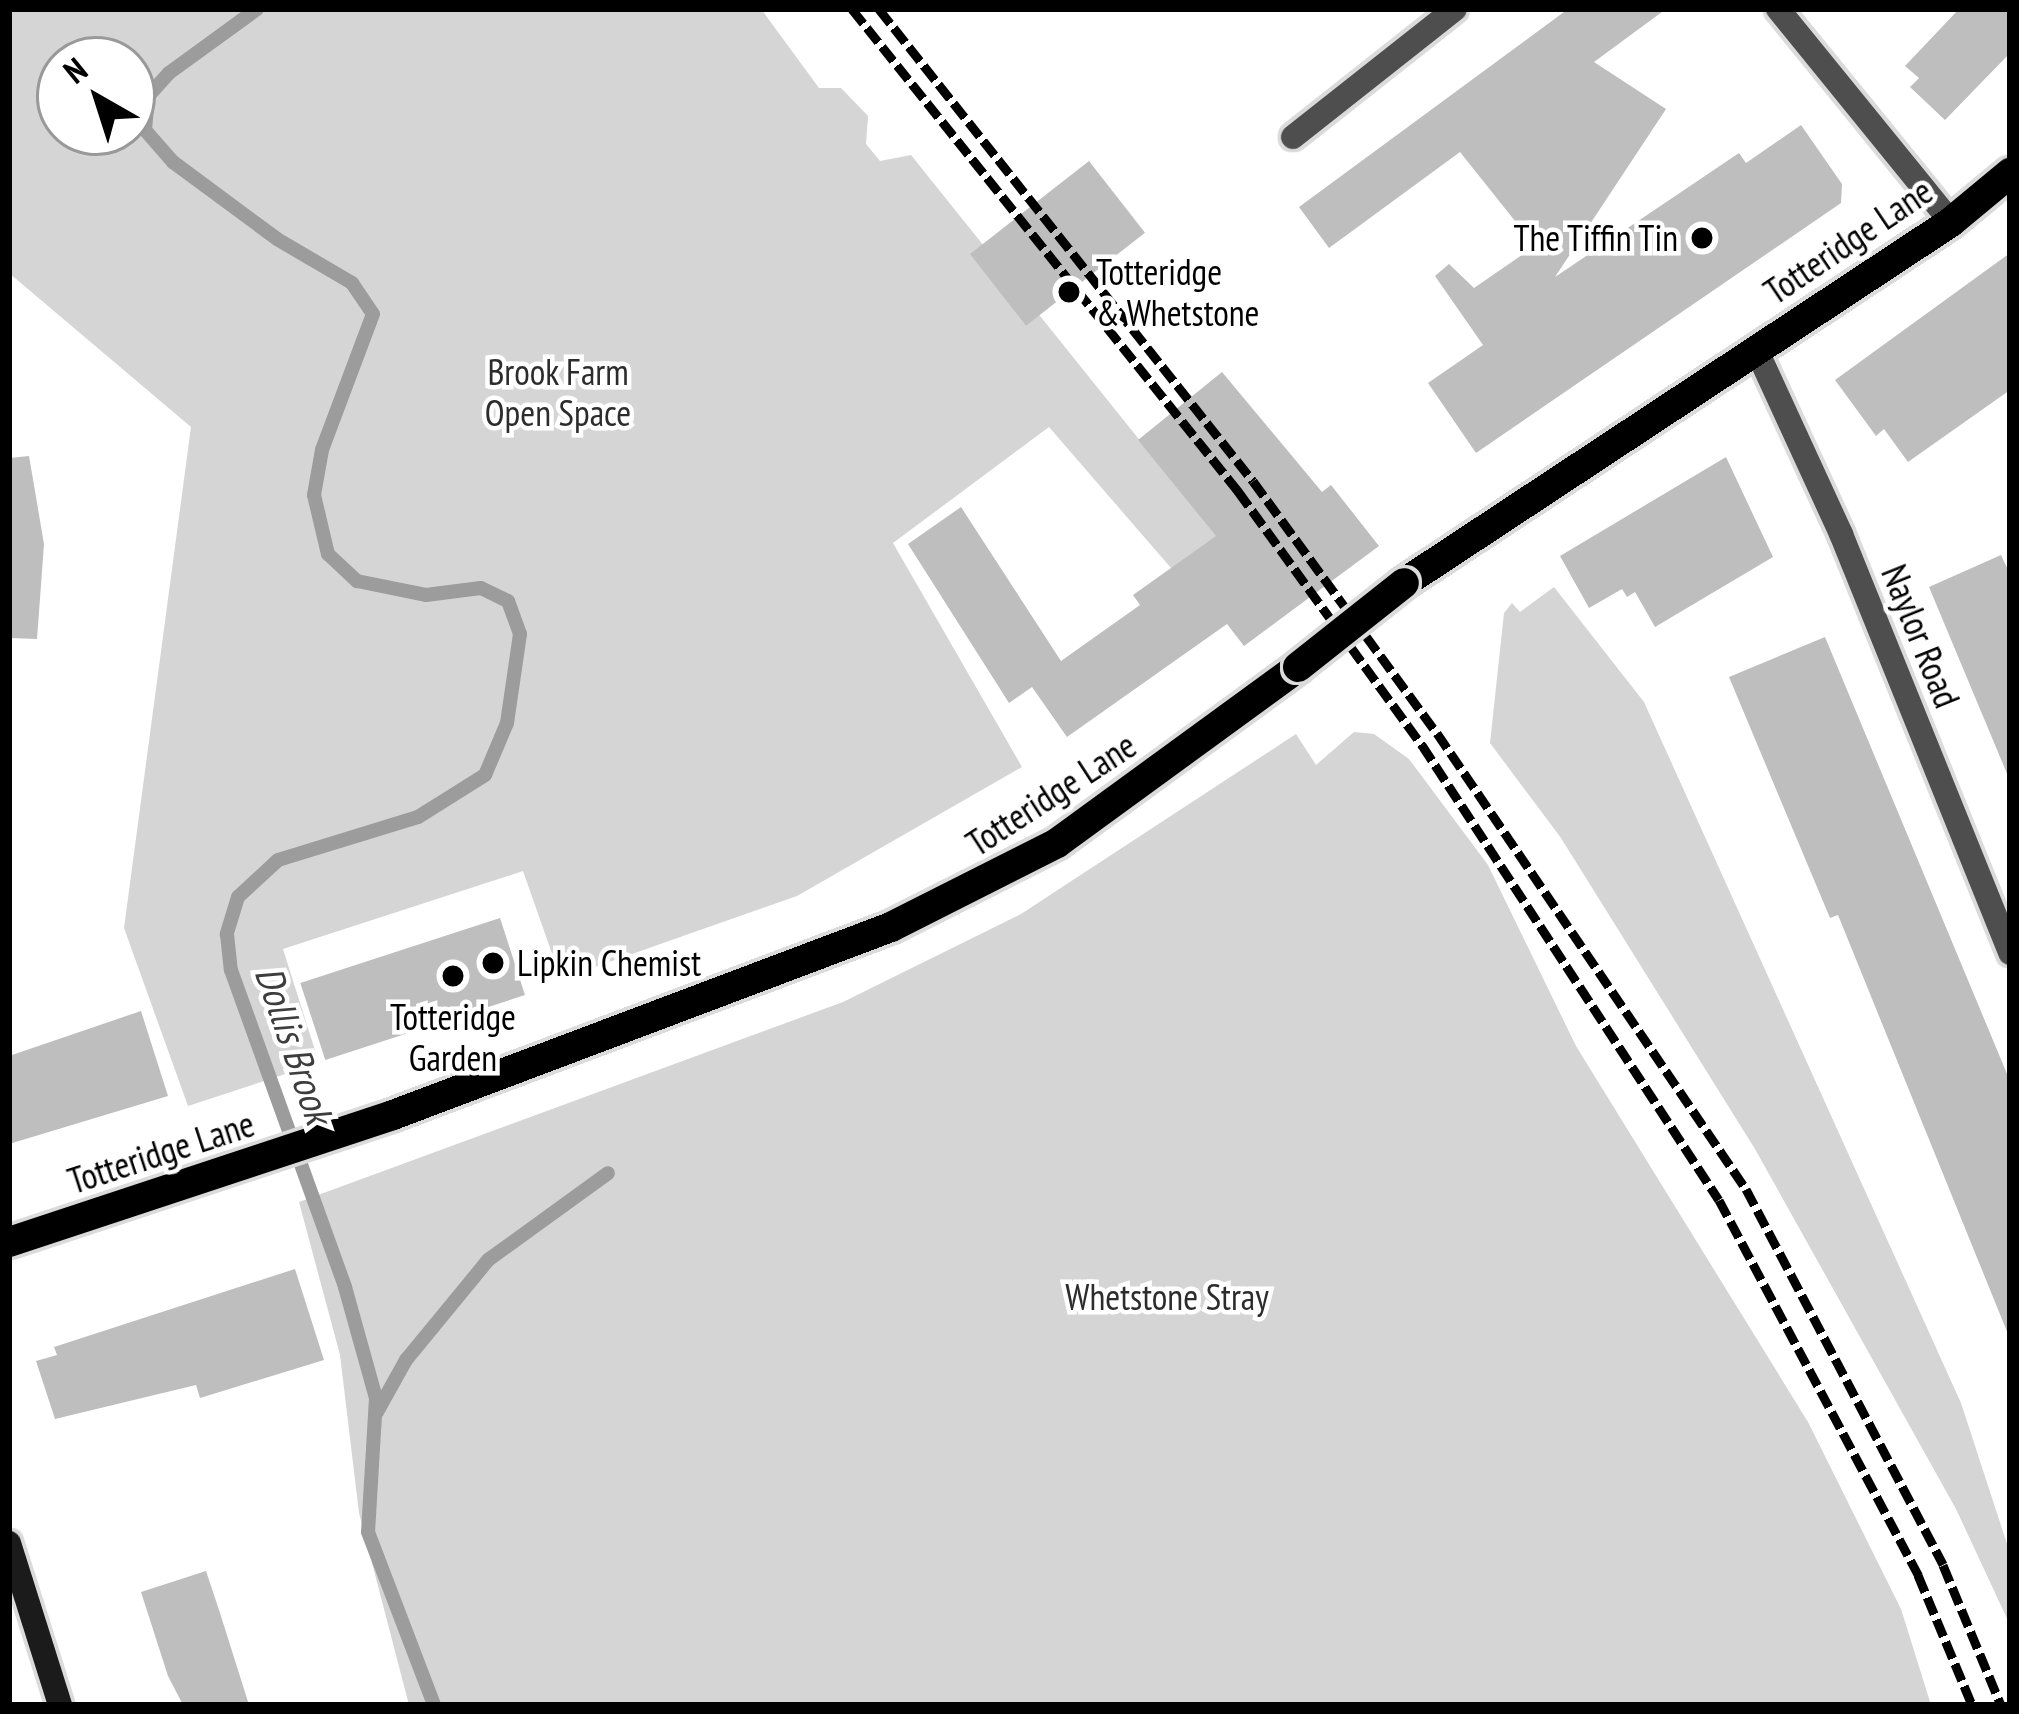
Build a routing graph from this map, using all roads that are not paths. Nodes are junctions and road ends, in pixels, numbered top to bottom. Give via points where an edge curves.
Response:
1 (1456, 9) edge
2 (1778, 9) edge
3 (1293, 137) dead end
4 (2010, 173) edge
5 (1951, 222) junction
6 (1756, 349) junction
7 (2010, 953) edge
8 (9, 1242) edge
9 (9, 1543) edge
10 (60, 1705) edge

1 - 3 street
2 - 5 street
4 - 5 main road, Totteridge Lane
5 - 6 main road, Totteridge Lane
6 - 7 street, Naylor Road via 1841,534
6 - 8 main road, Totteridge Lane, bridge via 1403,583 1298,667 990,883 787,971 393,1115
9 - 10 street

